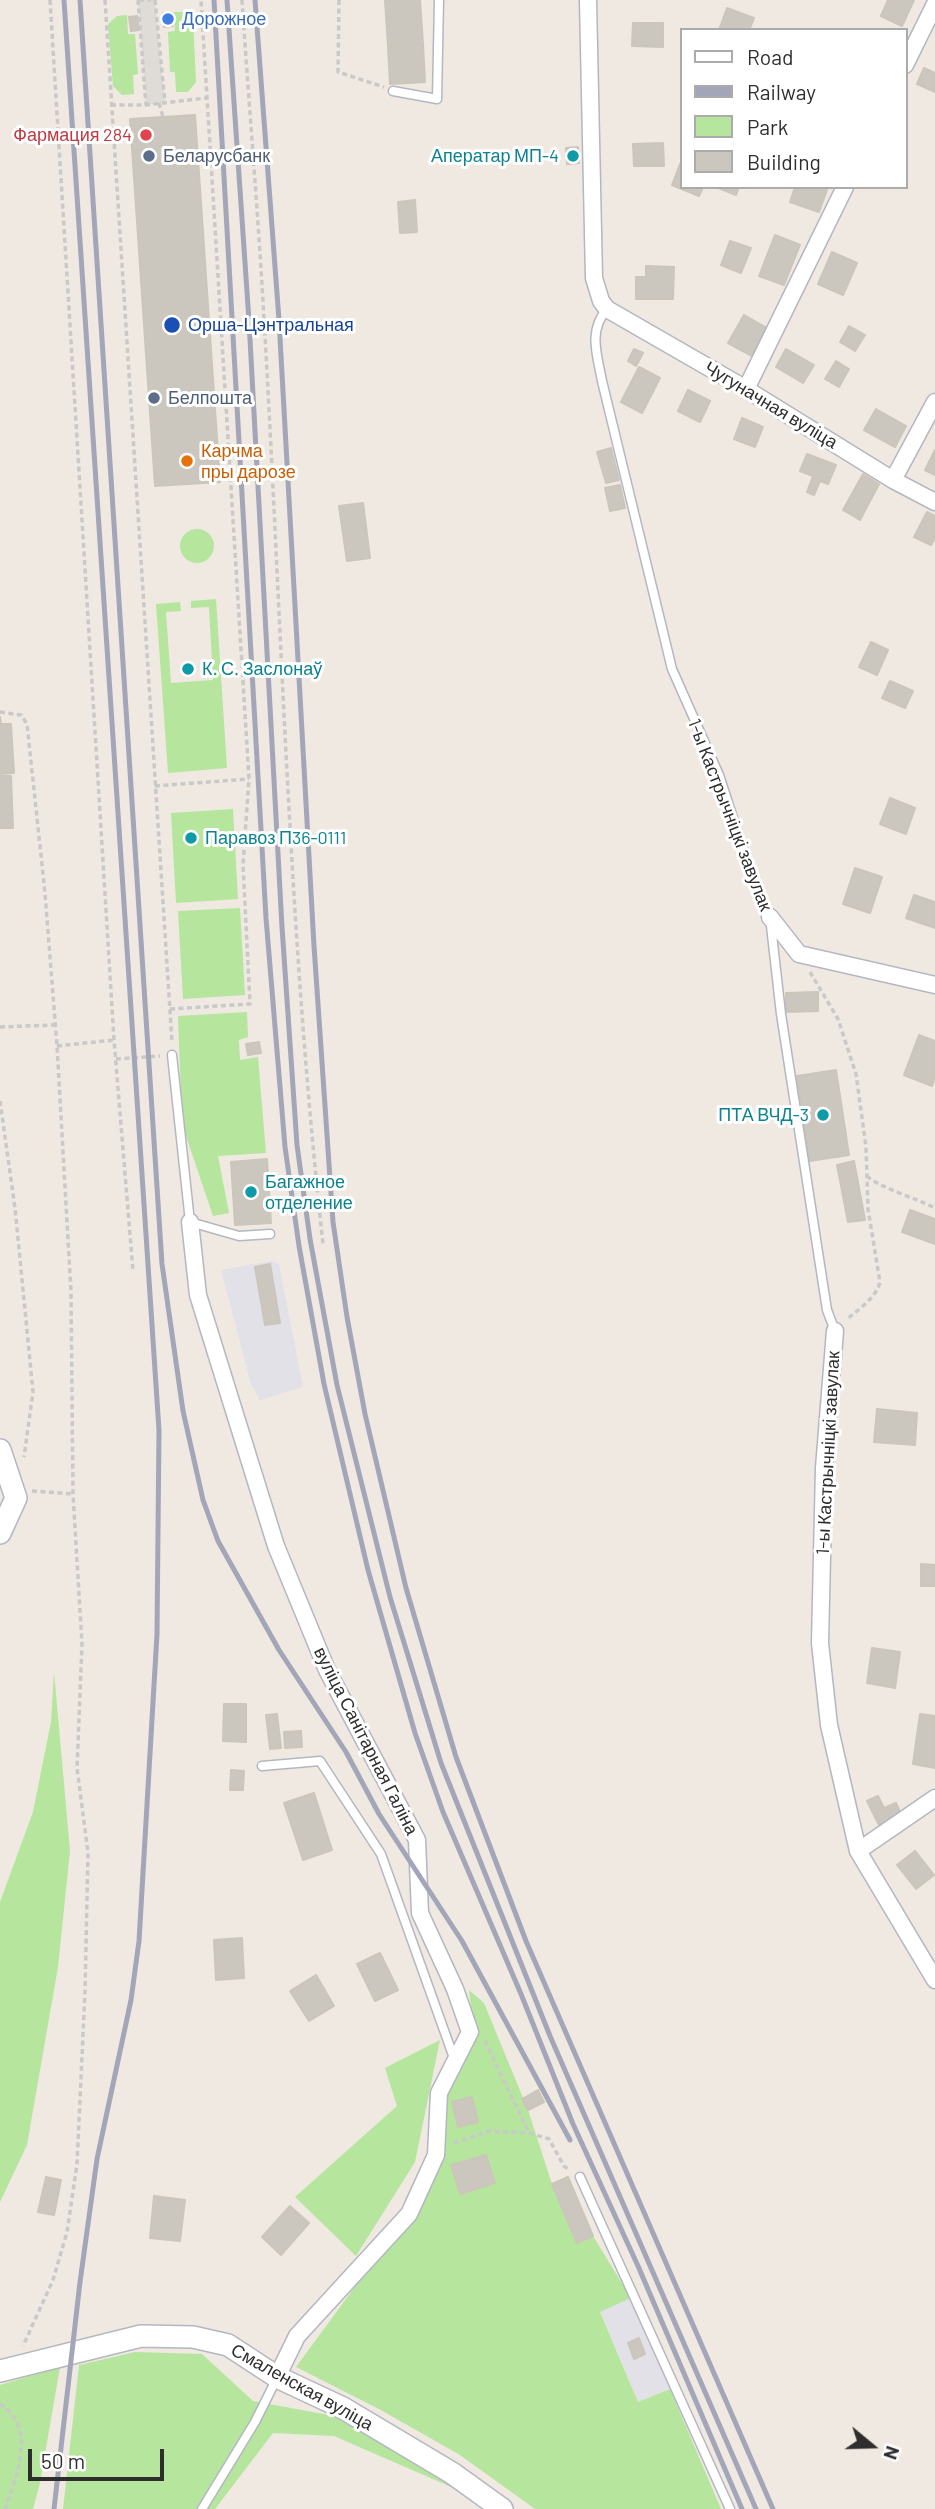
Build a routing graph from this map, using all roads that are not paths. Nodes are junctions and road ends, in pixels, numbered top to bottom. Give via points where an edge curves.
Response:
1 (439, 0) edge
2 (587, 0) edge
3 (935, 4) edge
4 (907, 61) edge
5 (393, 91) road end
6 (844, 189) edge
7 (607, 309) junction
8 (746, 389) junction
9 (935, 402) edge
10 (893, 480) junction
11 (935, 502) edge
12 (770, 917) junction
13 (935, 985) edge
14 (172, 1055) road end
15 (190, 1222) junction
16 (270, 1234) dead end
17 (835, 1331) joint
18 (0, 1450) edge
19 (0, 1533) edge
20 (262, 1766) dead end
21 (935, 1798) edge
22 (858, 1851) junction
23 (935, 1980) edge
24 (455, 2061) junction
25 (580, 2177) road end
26 (7, 2368) edge
27 (277, 2377) junction
28 (202, 2509) edge
29 (502, 2509) edge
30 (730, 2509) edge

1 - 5 lane via 437,99
2 - 7 street via 593,278
3 - 4 street
6 - 8 street
7 - 8 street, Чугуначная вуліца
7 - 12 lane, 1-ы Кастрычніцкі завулак via 594,337 672,669 719,775 760,901
8 - 10 street, Чугуначная вуліца
9 - 10 street
10 - 11 street, Чугуначная вуліца
12 - 13 street via 799,954
12 - 17 lane, 1-ы Кастрычніцкі завулак via 827,1310
14 - 15 lane
15 - 16 lane via 239,1236
15 - 24 street, вуліца Санітарная Галіна via 198,1294 276,1546 327,1670 417,1840 419,1913 470,2032
17 - 22 street, 1-ы Кастрычніцкі завулак via 824,1468 820,1643 829,1725
18 - 19 street via 16,1498
20 - 24 lane via 320,1761 381,1854
21 - 22 street
22 - 23 street, 1-ы Кастрычніцкі завулак
24 - 27 street via 439,2093 436,2152 409,2214 297,2336
25 - 30 lane
26 - 27 street, Смаленская вуліца via 141,2336 192,2337 228,2345
27 - 28 lane via 255,2423
27 - 29 street, Смаленская вуліца via 343,2408 452,2473

